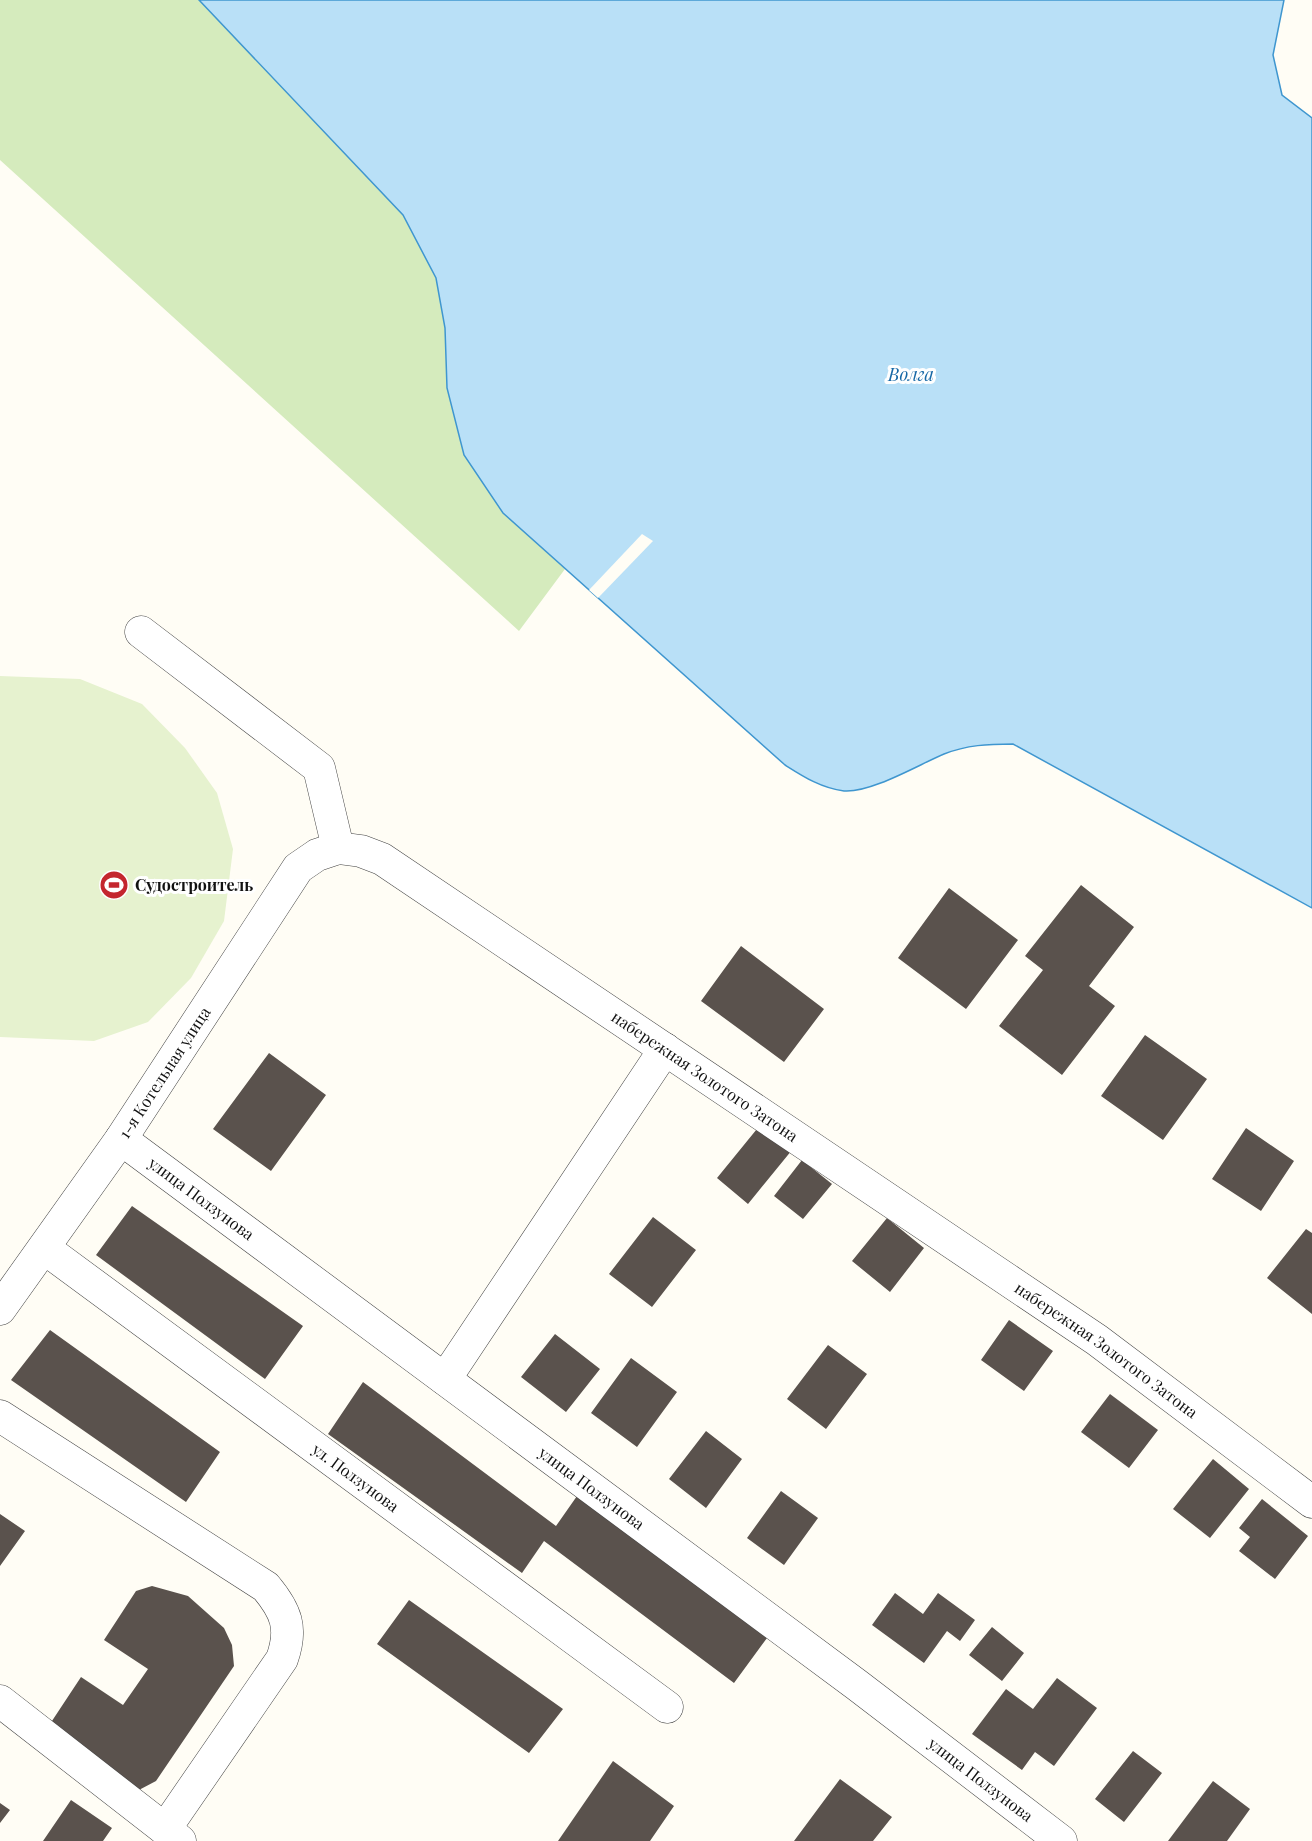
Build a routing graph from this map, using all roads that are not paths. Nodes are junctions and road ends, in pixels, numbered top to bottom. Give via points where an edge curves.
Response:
1 (141, 632) dead end
2 (338, 848) junction
3 (665, 1049) junction
4 (121, 1139) junction
5 (44, 1248) junction
6 (0, 1309) edge
7 (445, 1379) junction
8 (0, 1416) edge
9 (1312, 1502) edge
10 (0, 1701) edge
11 (667, 1707) dead end
12 (173, 1835) edge
13 (1061, 1841) edge

1 - 2 street via 320,768
2 - 3 street, набережная Золотого Затона via 381,858
2 - 4 street, 1-я Котельная улица via 317,855 298,868
3 - 7 street
3 - 9 street, набережная Золотого Затона via 1097,1340
4 - 5 street, 1-я Котельная улица
4 - 7 street, улица Ползунова
5 - 6 street, 1-я Котельная улица
5 - 11 street, ул. Ползунова
7 - 13 street, улица Ползунова
8 - 12 street via 266,1587 287,1622 282,1659
10 - 12 street

